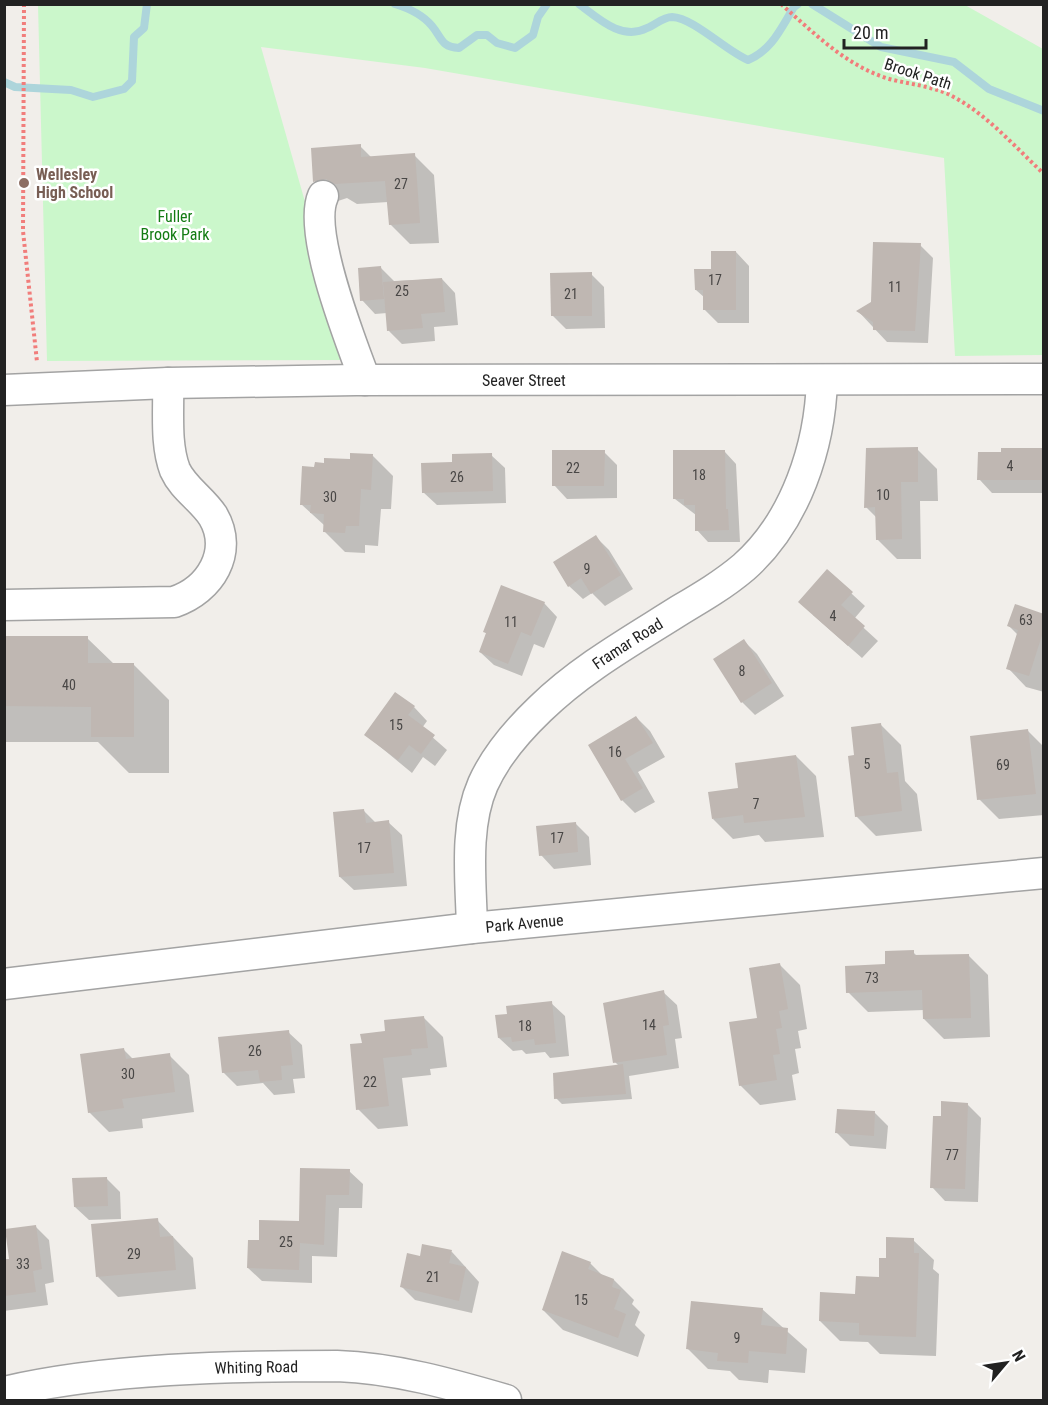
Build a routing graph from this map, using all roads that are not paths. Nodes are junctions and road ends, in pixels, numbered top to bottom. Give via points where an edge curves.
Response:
1 (323, 196) dead end
2 (1044, 379) edge
3 (365, 380) junction
4 (822, 380) junction
5 (168, 383) junction
6 (4, 390) edge
7 (4, 605) edge
8 (1044, 873) edge
9 (471, 928) junction
10 (4, 984) edge
11 (4, 1392) edge
12 (506, 1401) edge

1 - 3 street via 318,208 326,256
2 - 4 street, Seaver Street
3 - 4 street, Seaver Street
3 - 5 street, Seaver Street
4 - 9 street, Framar Road via 817,432 806,468 782,519 759,552 714,589 567,684 518,732 492,766 482,786 472,825
5 - 6 street, Seaver Street
5 - 7 street via 169,440 176,470 208,508 219,530 218,558 208,582 174,602
8 - 9 street, Park Avenue
9 - 10 street, Park Avenue
11 - 12 street, Whiting Road via 129,1373 337,1366 413,1376

